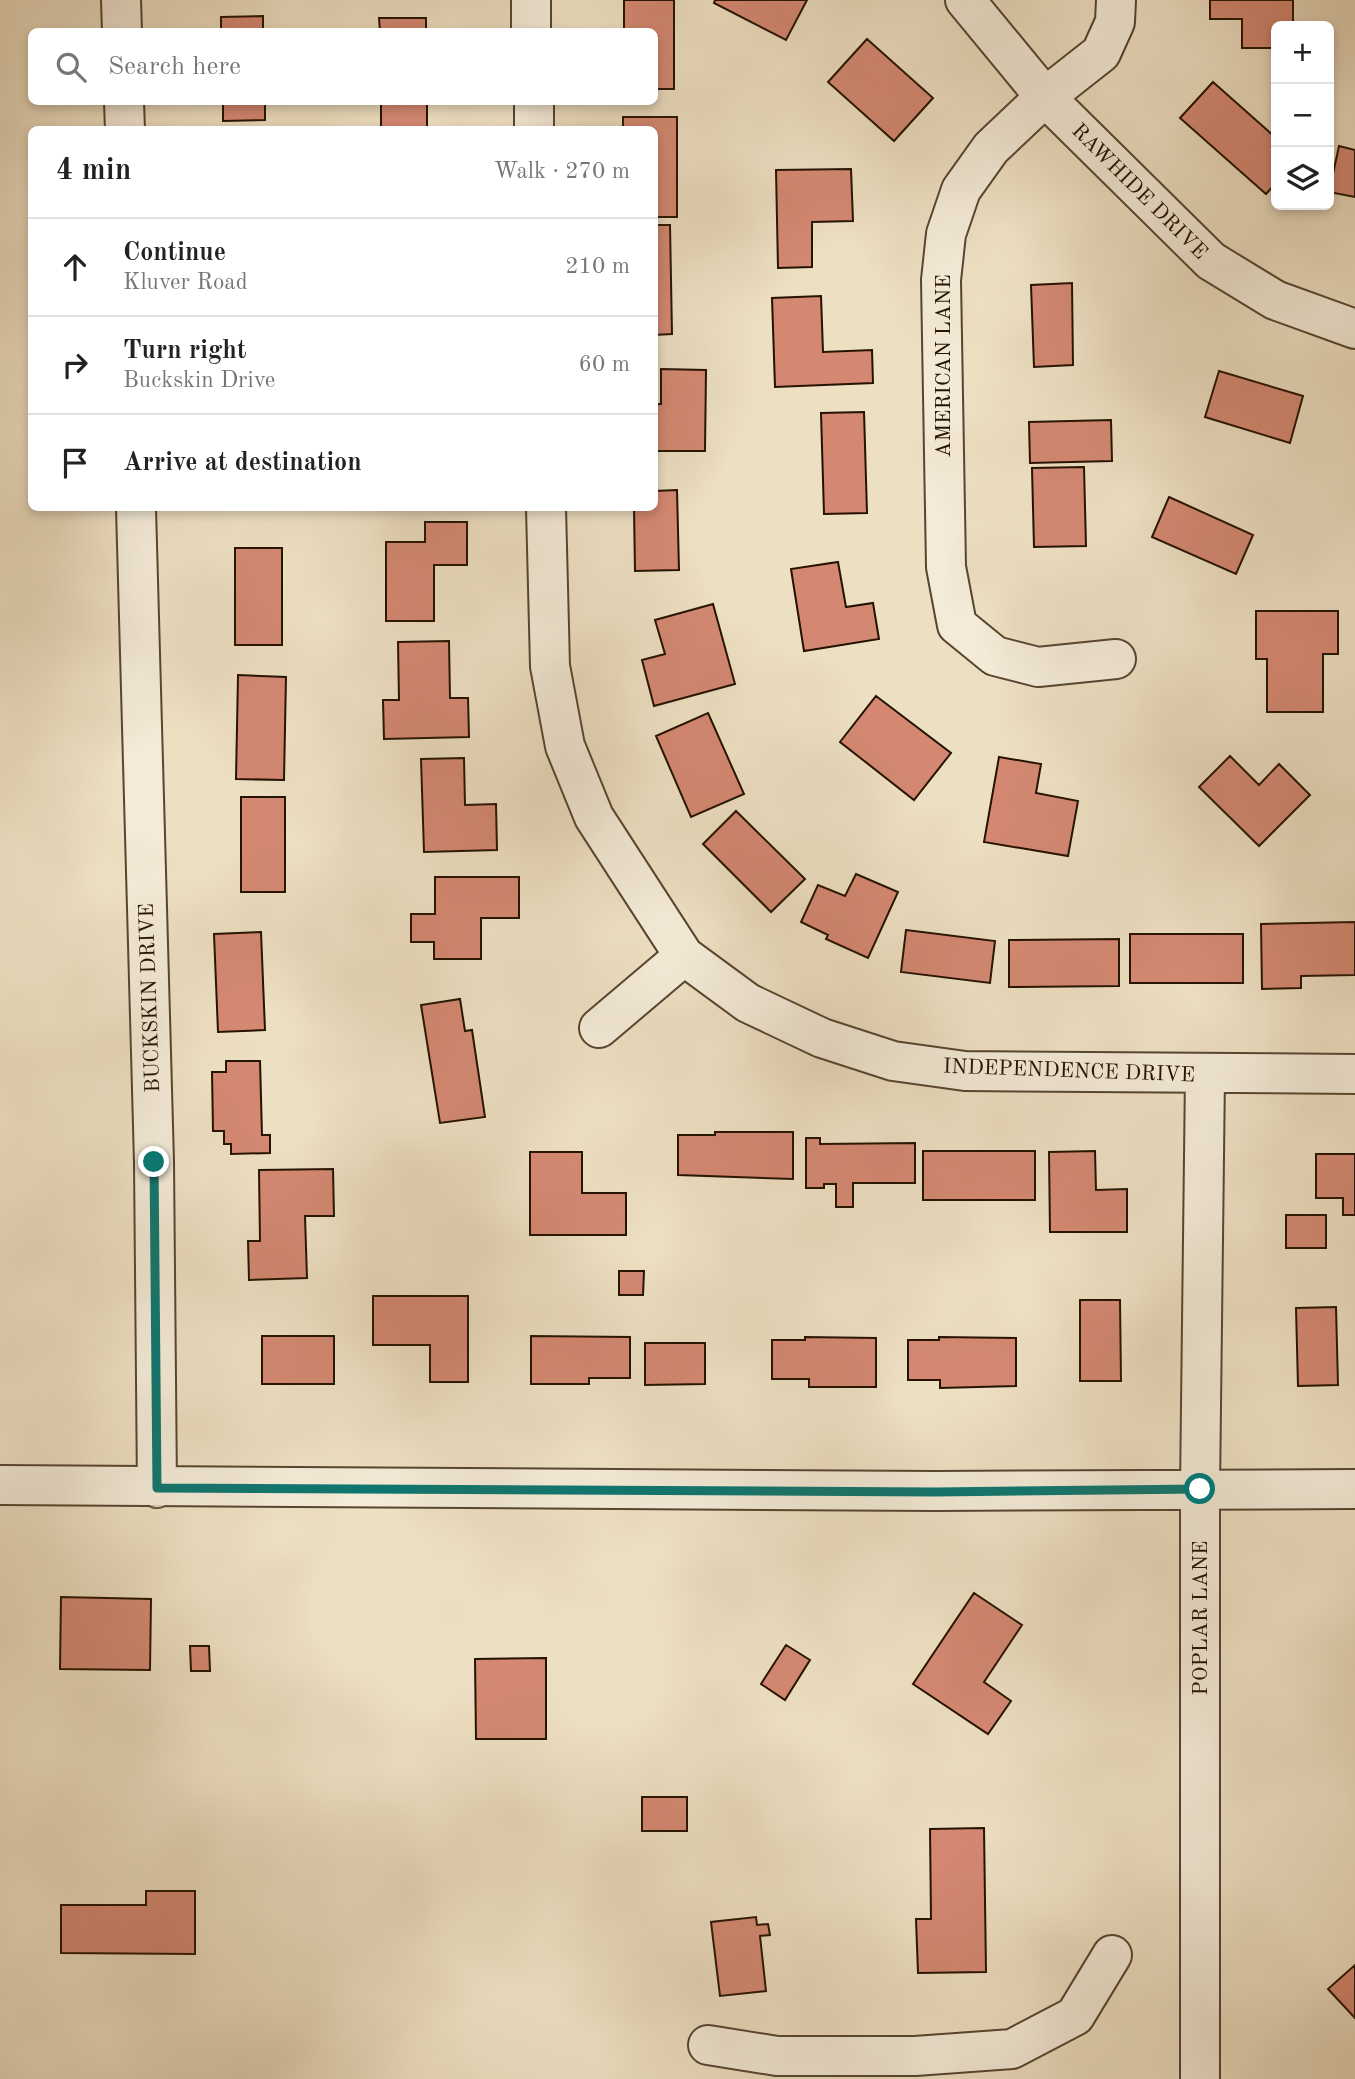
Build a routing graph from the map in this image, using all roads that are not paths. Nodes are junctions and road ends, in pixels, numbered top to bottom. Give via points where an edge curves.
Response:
1 (121, 0) edge
2 (530, 0) edge
3 (965, 0) edge
4 (1116, 0) edge
5 (122, 28) edge
6 (531, 28) edge
7 (1045, 97) junction
8 (124, 105) edge
9 (534, 105) edge
10 (125, 126) edge
11 (534, 126) edge
12 (1355, 329) edge
13 (136, 511) edge
14 (545, 511) edge
15 (1116, 659) dead end
16 (684, 956) junction
17 (599, 1028) dead end
18 (1205, 1074) junction
19 (1355, 1074) edge
20 (0, 1485) edge
21 (157, 1488) junction
22 (1200, 1489) junction
23 (1355, 1489) edge
24 (1112, 1955) dead end
25 (708, 2045) dead end
26 (1200, 2079) edge

1 - 5 street
2 - 6 street
3 - 7 street, RAWHIDE DRIVE
4 - 7 street, AMERICAN LANE via 1115,22 1101,53
7 - 12 street, RAWHIDE DRIVE via 1211,261 1275,300
7 - 15 street, AMERICAN LANE via 991,148 968,179 946,234 941,280 946,567 957,625 995,656 1038,667
8 - 10 street
9 - 11 street
13 - 21 street, BUCKSKIN DRIVE via 154,1175
14 - 16 street, INDEPENDENCE DRIVE via 550,666 565,746 594,817
16 - 17 street
16 - 18 street, INDEPENDENCE DRIVE via 748,1003 822,1038 893,1062 965,1071
18 - 19 street, INDEPENDENCE DRIVE
18 - 22 street, POPLAR LANE
20 - 21 street
21 - 22 street
22 - 23 street
22 - 26 street, POPLAR LANE
24 - 25 street via 1075,2016 1012,2049 915,2056 777,2056

